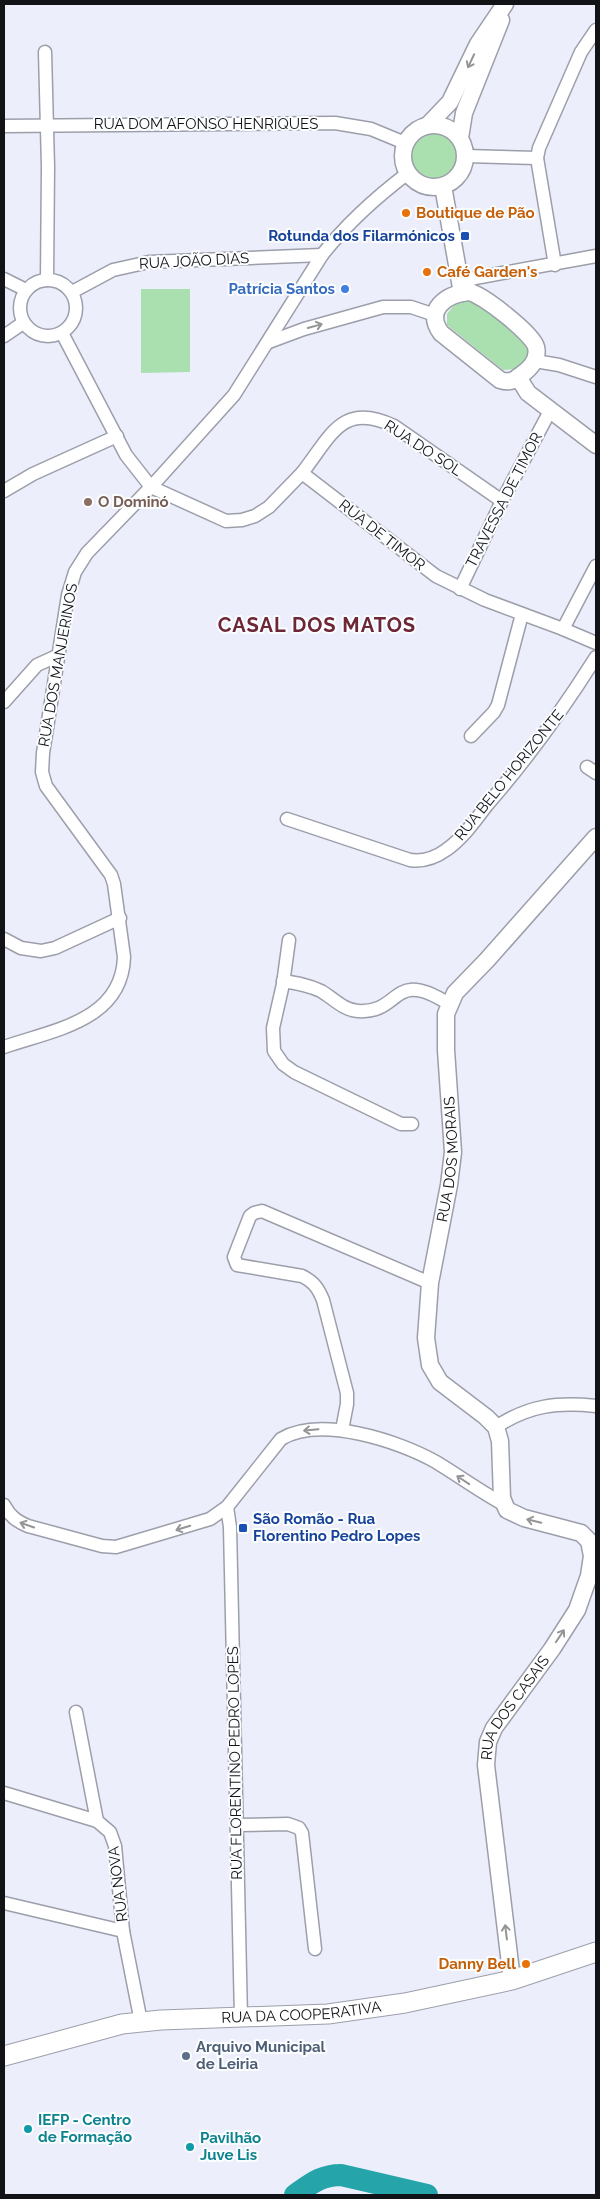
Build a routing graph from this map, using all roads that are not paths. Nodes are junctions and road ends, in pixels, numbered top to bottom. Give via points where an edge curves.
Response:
1 (506, 4) edge
2 (596, 30) edge
3 (45, 52) dead end
4 (428, 124) junction
5 (4, 126) edge
6 (47, 126) junction
7 (460, 138) junction
8 (405, 143) junction
9 (466, 156) junction
10 (537, 158) junction
11 (408, 173) junction
12 (443, 186) junction
13 (322, 254) junction
14 (596, 256) edge
15 (555, 265) junction
16 (4, 279) edge
17 (47, 280) junction
18 (462, 288) junction
19 (26, 290) junction
20 (72, 292) junction
21 (435, 315) junction
22 (23, 323) junction
23 (62, 333) junction
24 (4, 336) edge
25 (269, 342) junction
26 (535, 361) junction
27 (518, 377) junction
28 (596, 378) edge
29 (550, 410) junction
30 (117, 436) junction
31 (596, 445) edge
32 (302, 473) junction
33 (151, 488) junction
34 (4, 491) edge
35 (502, 501) junction
36 (596, 566) edge
37 (460, 589) junction
38 (522, 614) junction
39 (563, 630) junction
40 (596, 643) edge
41 (59, 655) junction
42 (596, 657) edge
43 (4, 702) edge
44 (471, 736) dead end
45 (287, 819) dead end
46 (596, 837) edge
47 (120, 918) junction
48 (4, 939) edge
49 (289, 940) dead end
50 (283, 981) junction
51 (449, 1004) junction
52 (4, 1047) edge
53 (412, 1124) dead end
54 (430, 1283) junction
55 (596, 1406) edge
56 (496, 1427) junction
57 (342, 1430) junction
58 (4, 1505) edge
59 (505, 1505) junction
60 (227, 1507) junction
61 (76, 1712) dead end
62 (4, 1793) edge
63 (98, 1821) junction
64 (237, 1825) junction
65 (4, 1904) edge
66 (123, 1931) junction
67 (315, 1949) dead end
68 (596, 1952) edge
69 (512, 1980) junction
70 (241, 2018) junction
71 (141, 2022) junction
72 (4, 2056) edge

1 -> 4 street via 478,44 450,102
1 - 7 street via 464,113
2 - 10 street via 579,57 543,137
3 - 6 street
4 - 7 street via 446,126
4 - 8 street via 410,134
5 - 6 street, RUA DOM AFONSO HENRIQUES
6 - 8 street, RUA DOM AFONSO HENRIQUES via 335,123 371,129
6 - 17 street
7 - 9 street
8 - 11 street via 402,153
9 - 10 street
9 - 12 street via 459,176
10 - 15 street
11 - 12 street via 422,185
11 - 13 street, RUA DOS MANJERINOS via 355,216
12 - 18 street
13 - 20 street, RUA JOÃO DIAS via 148,262 113,270
13 - 25 street, RUA DOS MANJERINOS
14 - 15 street
15 - 18 street via 475,278
16 - 19 street
17 - 19 street via 39,281
17 - 20 street via 65,285
18 - 21 street via 444,301
18 - 26 street via 478,294 528,335 536,344
19 - 22 street via 20,306
20 - 23 street via 76,310 69,327
25 -> 21 street via 383,307 411,307
21 - 27 street via 436,327 441,334 495,376 505,382
22 - 23 street via 45,337
22 - 24 street
23 - 30 street
25 - 33 street, RUA DOS MANJERINOS via 234,395
26 - 27 street
26 - 28 street via 559,365
27 - 29 street via 528,393
29 - 31 street
29 - 35 street, TRAVESSA DE TIMOR
30 - 33 street via 126,455
30 - 34 street via 33,474
32 - 33 street via 269,507 242,520 226,521
32 - 35 street, RUA DO SOL via 349,419 380,419
32 - 37 street, RUA DE TIMOR via 436,576
33 - 41 street, RUA DOS MANJERINOS via 80,562 68,595
35 - 37 street, TRAVESSA DE TIMOR
36 - 39 street
37 - 38 street, RUA DE TIMOR
38 - 39 street, RUA DE TIMOR
38 - 44 street via 498,705
39 - 40 street, RUA DE TIMOR
41 - 43 street via 37,666
41 - 47 street, RUA DOS MANJERINOS via 42,772 46,786 111,875
42 - 45 street, RUA BELO HORIZONTE via 545,736 457,842 434,858 410,860
46 - 51 street, RUA DOS MORAIS via 461,985
47 - 48 street via 55,948 41,951 21,948
47 - 52 street, RUA DOS MANJERINOS via 124,969 122,980 110,1000 94,1014
49 - 50 street
50 - 51 street via 319,991 350,1010 381,1007 402,991 411,990 428,992
50 - 53 street via 272,1036 274,1051 283,1064 401,1124
51 - 54 street, RUA DOS MORAIS via 446,1050 452,1162
54 - 56 street, RUA DOS MORAIS via 426,1347 432,1370 445,1386
54 - 57 street via 262,1211 250,1216 234,1257 237,1265 302,1276 318,1288 347,1393
55 - 56 street via 544,1406 523,1411
56 - 59 street via 500,1436 501,1491
59 -> 57 street via 420,1455
57 -> 60 street via 314,1429 292,1433 282,1439
60 -> 58 street via 210,1519 116,1547 28,1526 18,1522
69 -> 59 street, RUA DOS CASAIS via 486,1765 488,1742 497,1722 577,1610 586,1589 592,1556 588,1541 581,1533 524,1518
60 - 64 street, RUA FLORENTINO PEDRO LOPES
61 - 63 street
62 - 63 street
63 - 66 street, RUA NOVA via 110,1832 115,1846
64 - 67 street via 288,1824 299,1828
64 - 70 street, RUA FLORENTINO PEDRO LOPES
65 - 66 street
66 - 71 street, RUA NOVA
68 - 69 main road, RUA DA COOPERATIVA
69 - 70 main road, RUA DA COOPERATIVA via 367,2008
70 - 71 main road, RUA DA COOPERATIVA
71 - 72 main road, RUA DA COOPERATIVA

